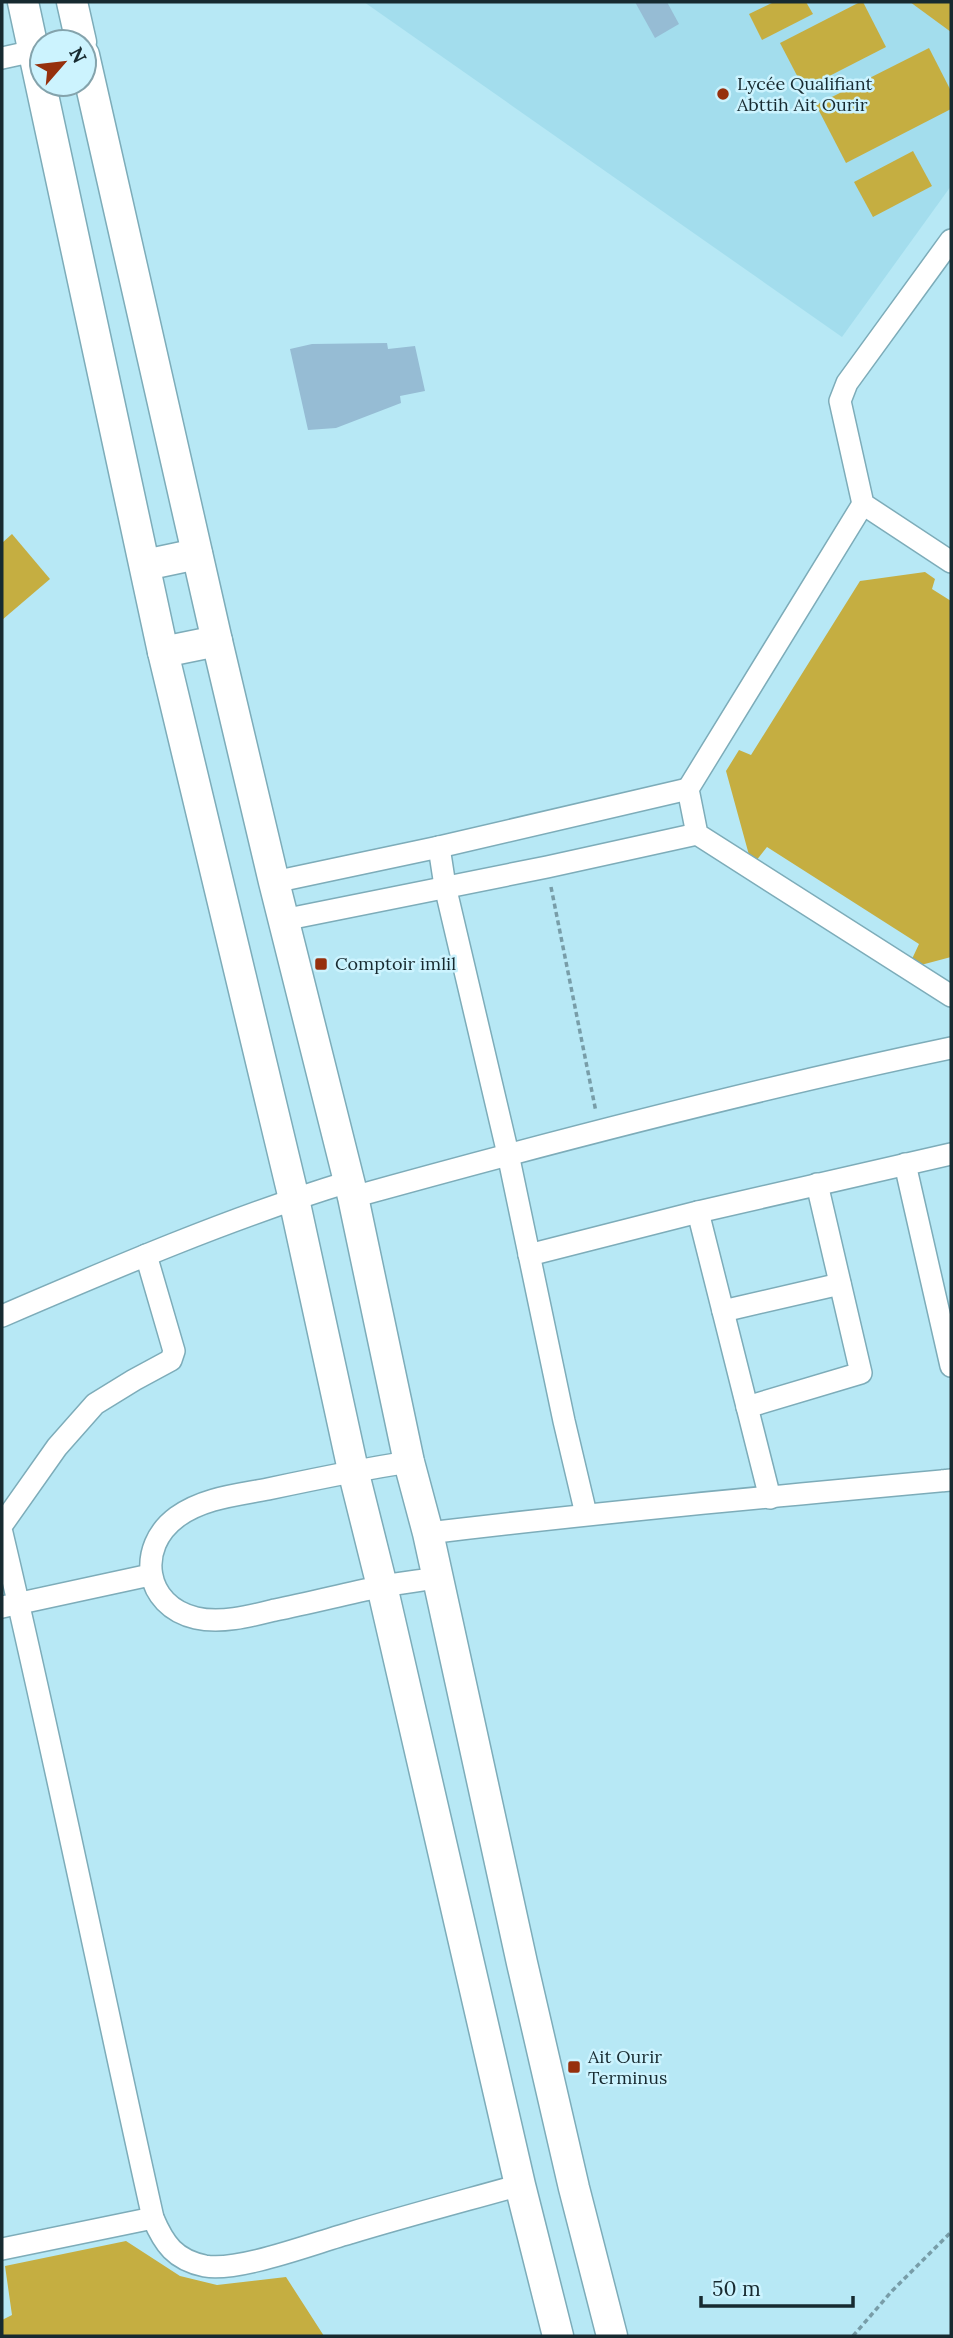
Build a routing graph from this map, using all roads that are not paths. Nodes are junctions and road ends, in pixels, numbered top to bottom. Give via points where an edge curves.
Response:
1 (23, 2) edge
2 (72, 2) edge
3 (29, 28) edge
4 (78, 28) edge
5 (28, 52) edge
6 (2, 58) edge
7 (45, 98) edge
8 (94, 98) edge
9 (96, 107) junction
10 (49, 118) junction
11 (105, 150) junction
12 (58, 161) junction
13 (951, 240) edge
14 (863, 504) junction
15 (197, 554) junction
16 (951, 562) edge
17 (145, 565) junction
18 (217, 641) junction
19 (163, 652) junction
20 (688, 789) junction
21 (697, 834) junction
22 (439, 846) junction
23 (274, 882) junction
24 (445, 886) junction
25 (284, 919) junction
26 (951, 996) edge
27 (951, 1048) edge
28 (508, 1154) junction
29 (951, 1154) edge
30 (905, 1164) junction
31 (817, 1184) junction
32 (351, 1189) junction
33 (294, 1199) junction
34 (698, 1212) junction
35 (146, 1255) junction
36 (529, 1255) junction
37 (840, 1284) junction
38 (723, 1311) junction
39 (2, 1316) edge
40 (951, 1366) edge
41 (747, 1407) junction
42 (410, 1462) junction
43 (353, 1471) junction
44 (951, 1479) edge
45 (770, 1497) junction
46 (586, 1514) junction
47 (2, 1525) edge
48 (428, 1533) junction
49 (2, 1534) edge
50 (150, 1574) junction
51 (437, 1578) junction
52 (382, 1586) junction
53 (10, 1606) edge
54 (520, 2185) junction
55 (153, 2218) junction
56 (2, 2249) edge
57 (558, 2336) edge
58 (612, 2336) edge

1 - 3 main road
2 - 4 main road
5 - 6 street
7 - 10 main road
8 - 9 main road
9 - 10 main road
9 - 11 main road
10 - 12 main road
11 - 12 main road
11 - 15 main road
12 - 17 main road
13 - 14 street via 848,383 840,401
14 - 16 street
14 - 20 street
15 - 17 main road
15 - 18 main road
17 - 19 main road
18 - 19 main road
18 - 23 main road
19 - 33 main road
20 - 21 street
20 - 22 street
21 - 24 street
21 - 26 street
22 - 23 street
22 - 24 street
23 - 25 main road
24 - 25 street
24 - 28 street
25 - 32 main road
27 - 28 street
28 - 32 street
28 - 36 street
29 - 30 street
30 - 31 street
30 - 40 street
31 - 34 street
31 - 37 street
32 - 33 street
32 - 42 main road
33 - 35 street
33 - 43 main road
34 - 36 street
34 - 38 street
35 - 39 street
35 - 47 street via 174,1351 171,1360 95,1404 57,1447
36 - 46 street
37 - 38 street
37 - 41 street via 861,1373
38 - 41 street
41 - 45 street
42 - 43 street
42 - 48 main road
43 - 50 street via 204,1502 162,1529 154,1543
43 - 52 main road
44 - 45 street
45 - 46 street
46 - 48 street
48 - 51 main road
49 - 53 street
50 - 52 street via 161,1597 174,1608 195,1618 217,1620
50 - 53 street
51 - 52 street
51 - 58 main road via 525,1977
52 - 54 main road
53 - 55 street
54 - 55 street via 227,2266 192,2263 177,2255 163,2240
54 - 57 main road
55 - 56 street

